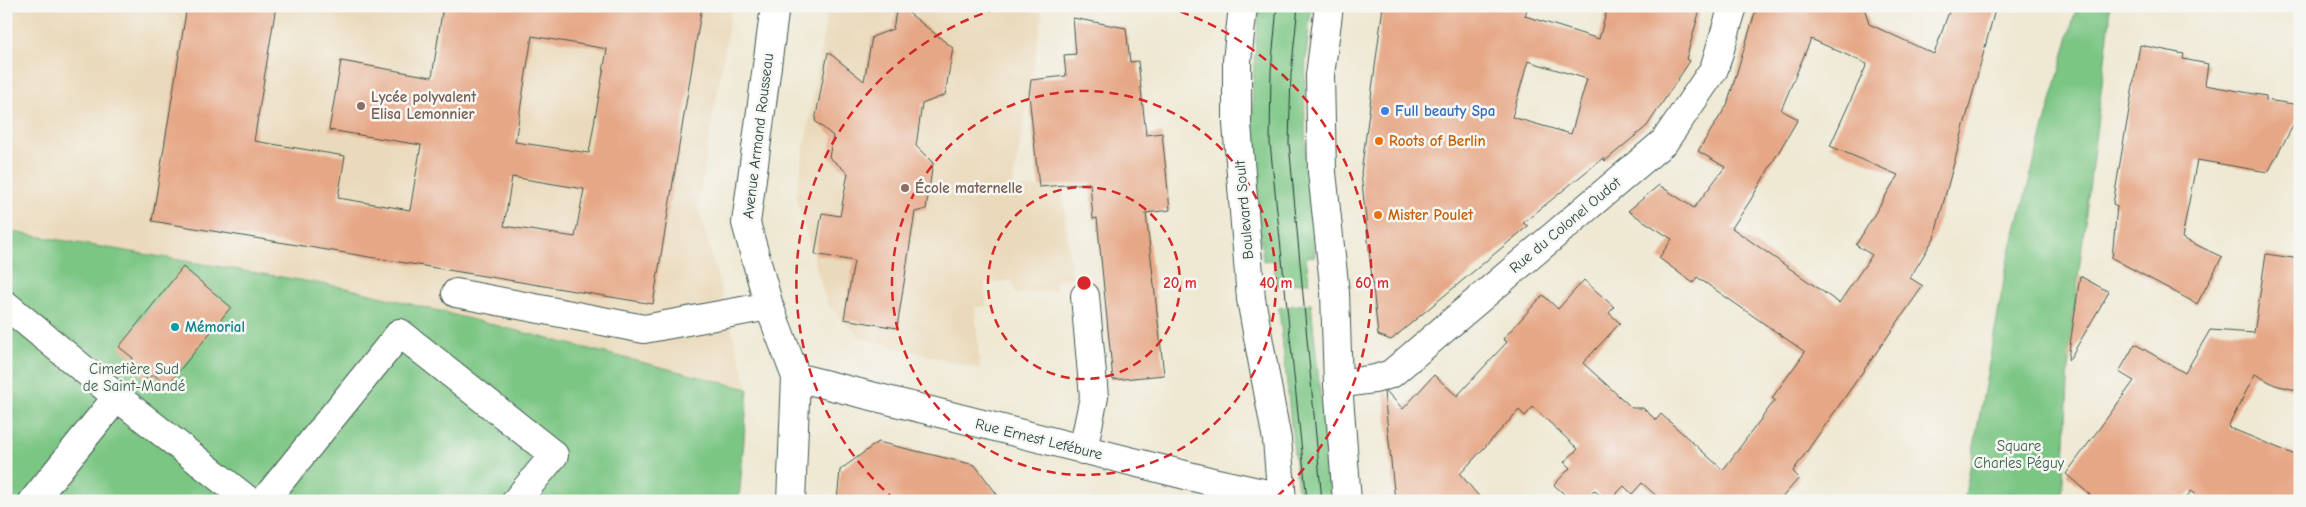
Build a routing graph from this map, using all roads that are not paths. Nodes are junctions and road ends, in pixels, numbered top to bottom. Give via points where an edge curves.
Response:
1 (775, 6) edge
2 (1243, 6) edge
3 (1329, 6) edge
4 (1733, 6) edge
5 (456, 293) dead end
6 (1085, 296) dead end
7 (6, 304) edge
8 (769, 306) junction
9 (796, 378) junction
10 (1338, 384) junction
11 (117, 397) junction
12 (1082, 450) junction
13 (1282, 499) edge
14 (33, 501) edge
15 (249, 501) edge
16 (264, 501) edge
17 (516, 501) edge
18 (791, 501) edge
19 (1347, 501) edge

1 - 8 street, Avenue Armand Rousseau via 746,223
2 - 13 street, Boulevard Soult via 1237,124 1251,299 1276,440
3 - 10 street via 1320,75 1322,162 1335,293
4 - 10 street, Rue du Colonel Oudot via 1714,69 1664,142 1391,374
5 - 8 street via 644,329
6 - 12 street via 1094,397
7 - 11 street
8 - 9 street, Avenue Armand Rousseau
9 - 12 street, Rue Ernest Lefébure
9 - 18 street
10 - 19 street
11 - 14 street
11 - 15 street
12 - 13 street, Rue Ernest Lefébure
16 - 17 street via 400,333 554,455

